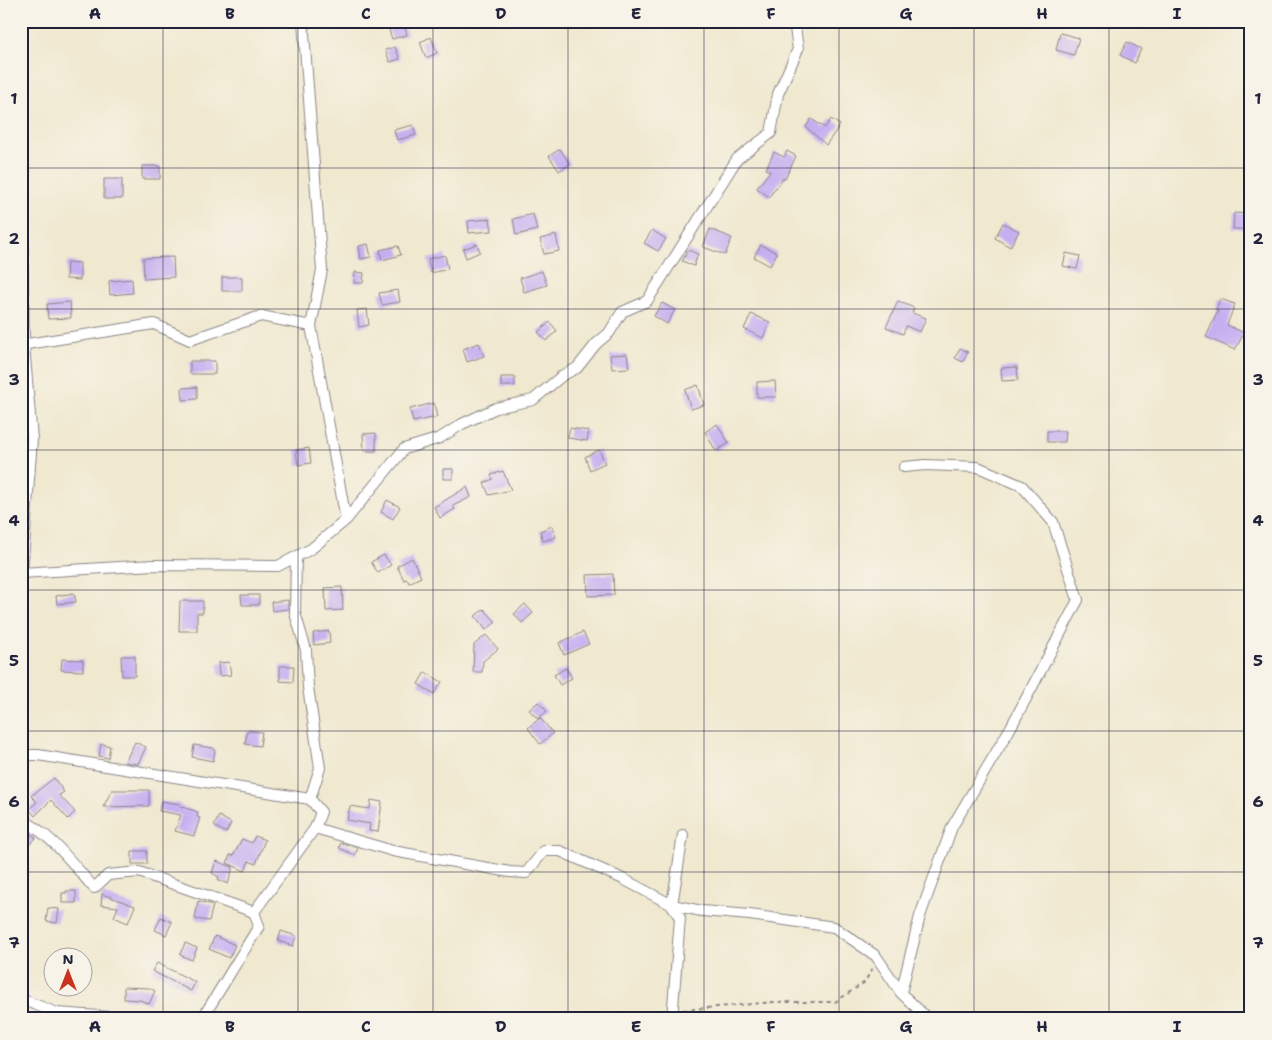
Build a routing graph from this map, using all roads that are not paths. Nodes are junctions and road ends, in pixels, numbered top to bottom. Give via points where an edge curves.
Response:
1 (303, 21) edge
2 (794, 21) edge
3 (21, 155) edge
4 (311, 326) junction
5 (22, 345) edge
6 (904, 467) dead end
7 (346, 520) junction
8 (296, 558) junction
9 (22, 573) edge
10 (21, 755) edge
11 (310, 799) junction
12 (21, 819) edge
13 (315, 828) junction
14 (684, 835) dead end
15 (672, 905) junction
16 (254, 912) junction
17 (900, 993) junction
18 (21, 999) edge
19 (672, 1015) edge
20 (140, 1019) edge
21 (202, 1019) edge
22 (924, 1019) edge

1 - 4 street via 322,270
2 - 7 street via 798,49 778,94 771,133 737,159 647,302 622,312 609,333 578,368 533,400 496,408 440,438 404,449
3 - 5 street
4 - 5 street via 262,316 190,340 154,324
4 - 7 street
5 - 9 street via 32,439
6 - 17 street via 978,467 1022,486 1053,522 1078,600 1020,710 952,827 920,916
7 - 8 street
8 - 9 street via 278,566 154,565
8 - 11 street via 294,613 306,650 320,768
10 - 11 street via 38,755
11 - 13 street via 321,812
12 - 16 street via 51,839 94,888 108,875 139,872
13 - 15 street via 393,851 510,872 526,873 544,851 560,851
13 - 16 street
14 - 15 street
15 - 17 street via 834,927 876,956
15 - 19 street via 680,918
16 - 21 street via 259,926
17 - 22 street via 924,1015
18 - 20 street via 57,1013

